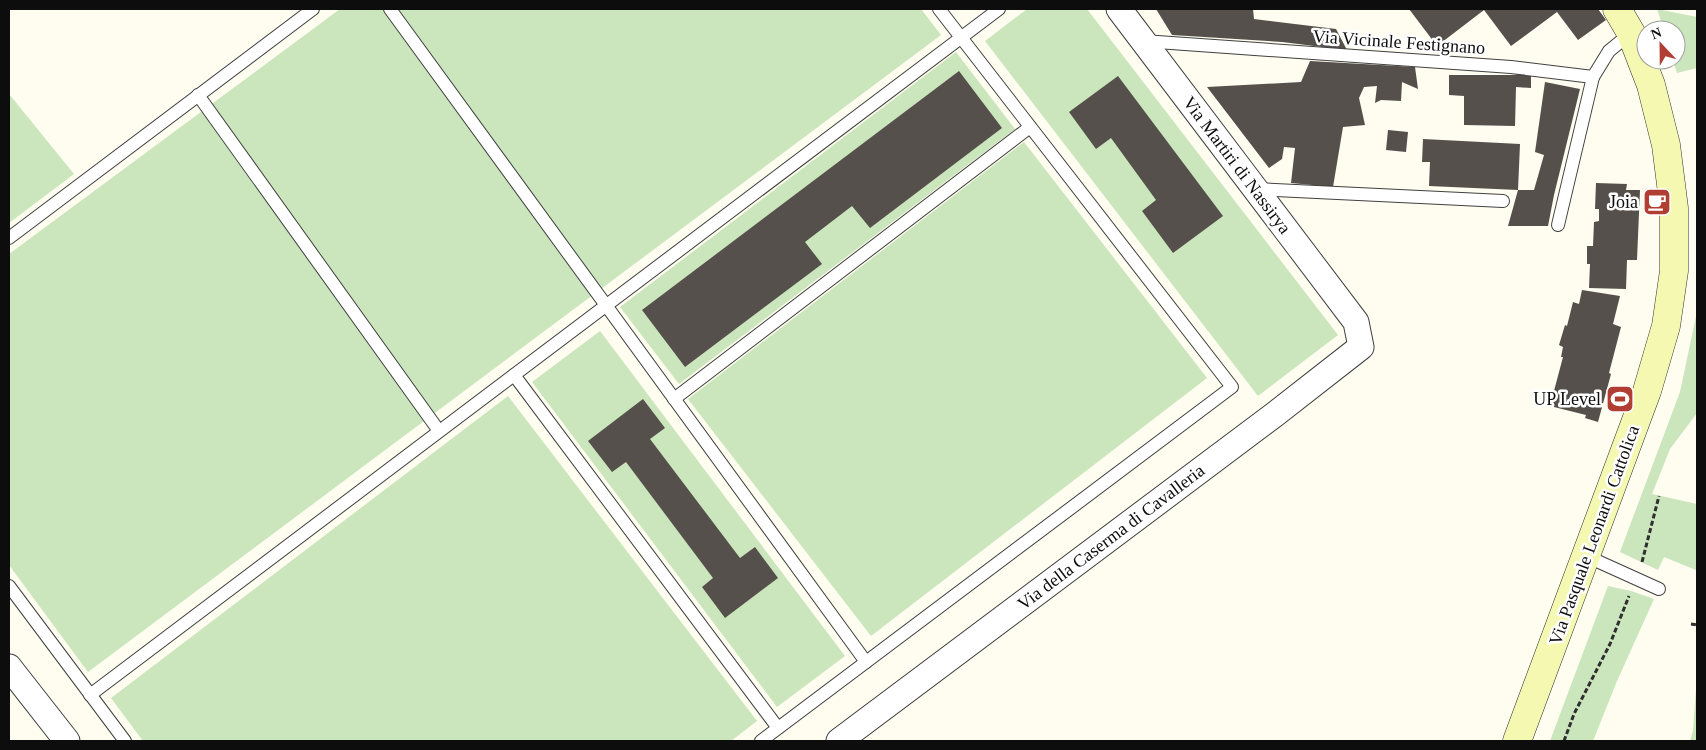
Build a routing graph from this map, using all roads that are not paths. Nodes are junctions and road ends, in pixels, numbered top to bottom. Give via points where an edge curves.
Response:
1 (314, 9) edge
2 (390, 9) edge
3 (939, 9) edge
4 (999, 9) edge
5 (1119, 9) edge
6 (1618, 9) edge
7 (1631, 33) junction
8 (961, 37) junction
9 (1143, 41) junction
10 (1593, 77) junction
11 (198, 96) junction
12 (1030, 127) junction
13 (1255, 189) junction
14 (1503, 201) dead end
15 (1558, 225) dead end
16 (9, 238) edge
17 (606, 305) junction
18 (1356, 322) joint
19 (514, 375) junction
20 (674, 399) junction
21 (439, 432) junction
22 (1586, 556) junction
23 (9, 586) edge
24 (1659, 588) dead end
25 (866, 662) junction
26 (9, 667) edge
27 (90, 695) junction
28 (778, 728) junction
29 (67, 741) edge
30 (125, 741) edge
31 (761, 741) edge
32 (839, 741) edge
33 (1517, 741) edge

1 - 11 lane
2 - 17 lane
3 - 8 lane
4 - 8 lane
5 - 9 street, Via Martiri di Nassirya
6 - 7 street, Via Pasquale Leonardi Cattolica
7 - 10 lane via 1610,51
7 - 22 street, Via Pasquale Leonardi Cattolica via 1651,85 1666,145 1674,208 1674,271 1666,326 1647,391
8 - 12 lane
8 - 17 lane
9 - 10 lane, Via Vicinale Festignano via 1511,67
9 - 13 street, Via Martiri di Nassirya
10 - 15 lane
11 - 16 lane
11 - 21 lane
12 - 20 lane
12 - 25 lane via 1232,388
13 - 14 lane
13 - 18 street, Via Martiri di Nassirya
17 - 19 lane
17 - 20 lane
18 - 32 street, Via della Caserma di Cavalleria via 1361,347 1331,372
19 - 21 lane
19 - 28 lane
20 - 25 lane
21 - 27 lane
22 - 24 lane
22 - 33 street, Via Pasquale Leonardi Cattolica
23 - 27 lane
25 - 28 lane
26 - 29 street
27 - 30 lane
28 - 31 lane

